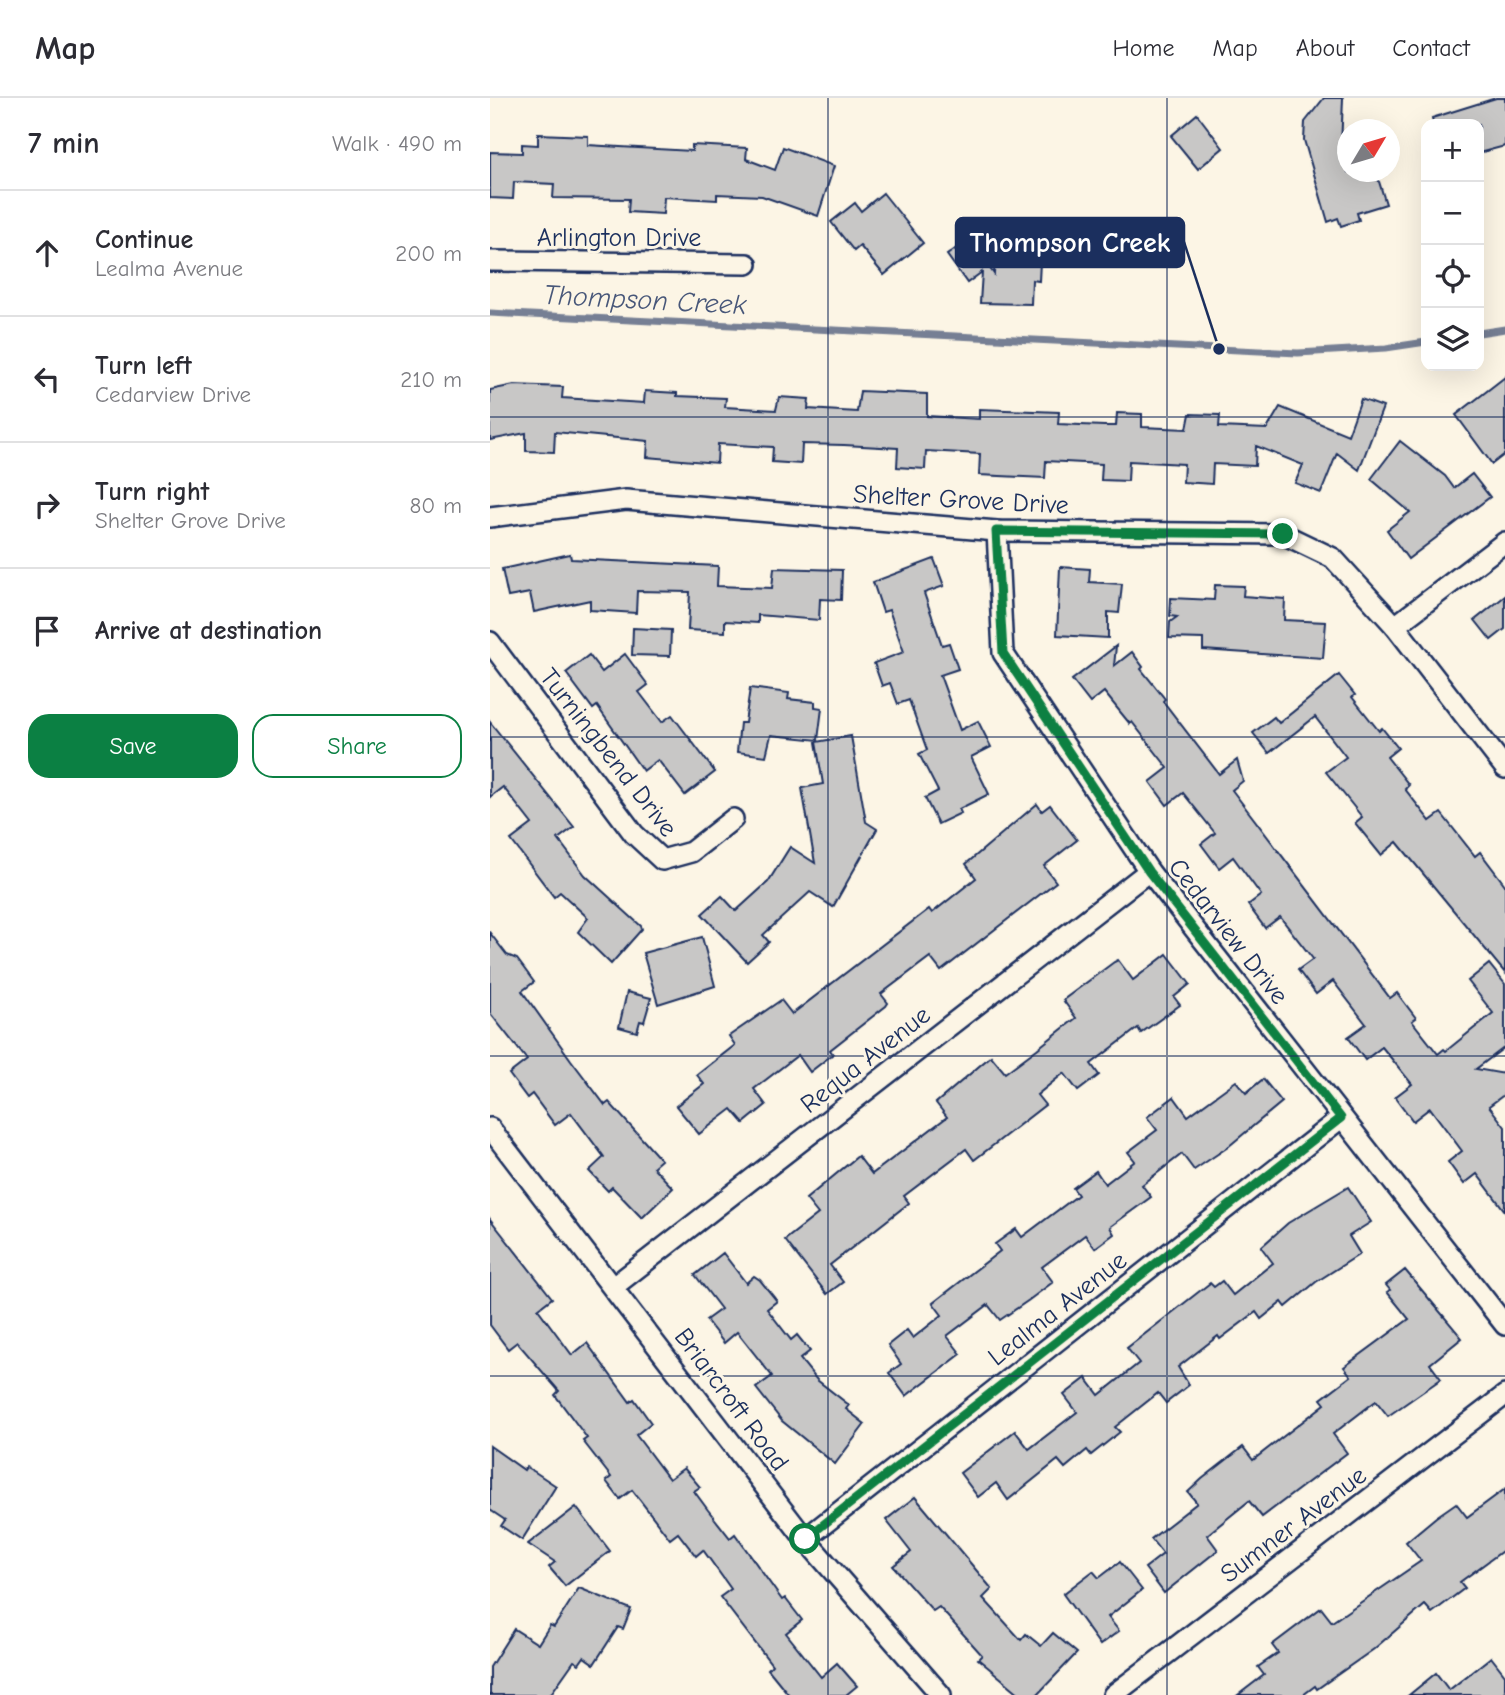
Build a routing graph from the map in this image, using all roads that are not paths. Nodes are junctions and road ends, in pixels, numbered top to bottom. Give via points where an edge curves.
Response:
1 (490, 261) edge
2 (747, 264) dead end
3 (490, 517) edge
4 (996, 531) junction
5 (1505, 542) edge
6 (1395, 626) junction
7 (490, 642) edge
8 (1505, 768) edge
9 (733, 819) dead end
10 (1149, 872) junction
11 (1341, 1118) junction
12 (490, 1128) edge
13 (614, 1287) junction
14 (1505, 1325) edge
15 (1505, 1395) edge
16 (805, 1539) junction
17 (940, 1695) edge
18 (1113, 1695) edge

1 - 2 street, Arlington Drive
3 - 4 street, Shelter Grove Drive via 626,500
4 - 6 street, Shelter Grove Drive via 1283,534 1334,558
4 - 10 street, Cedarview Drive via 1003,653
5 - 6 street
6 - 8 street, Shelter Grove Drive
7 - 9 street, Turningbend Drive via 634,834 662,860 691,852
10 - 11 street, Cedarview Drive
10 - 13 street, Requa Avenue
11 - 14 street, Cedarview Drive
11 - 16 street, Lealma Avenue
12 - 13 street, Briarcroft Road
13 - 16 street, Briarcroft Road
15 - 18 street, Sumner Avenue
16 - 17 street, Briarcroft Road

